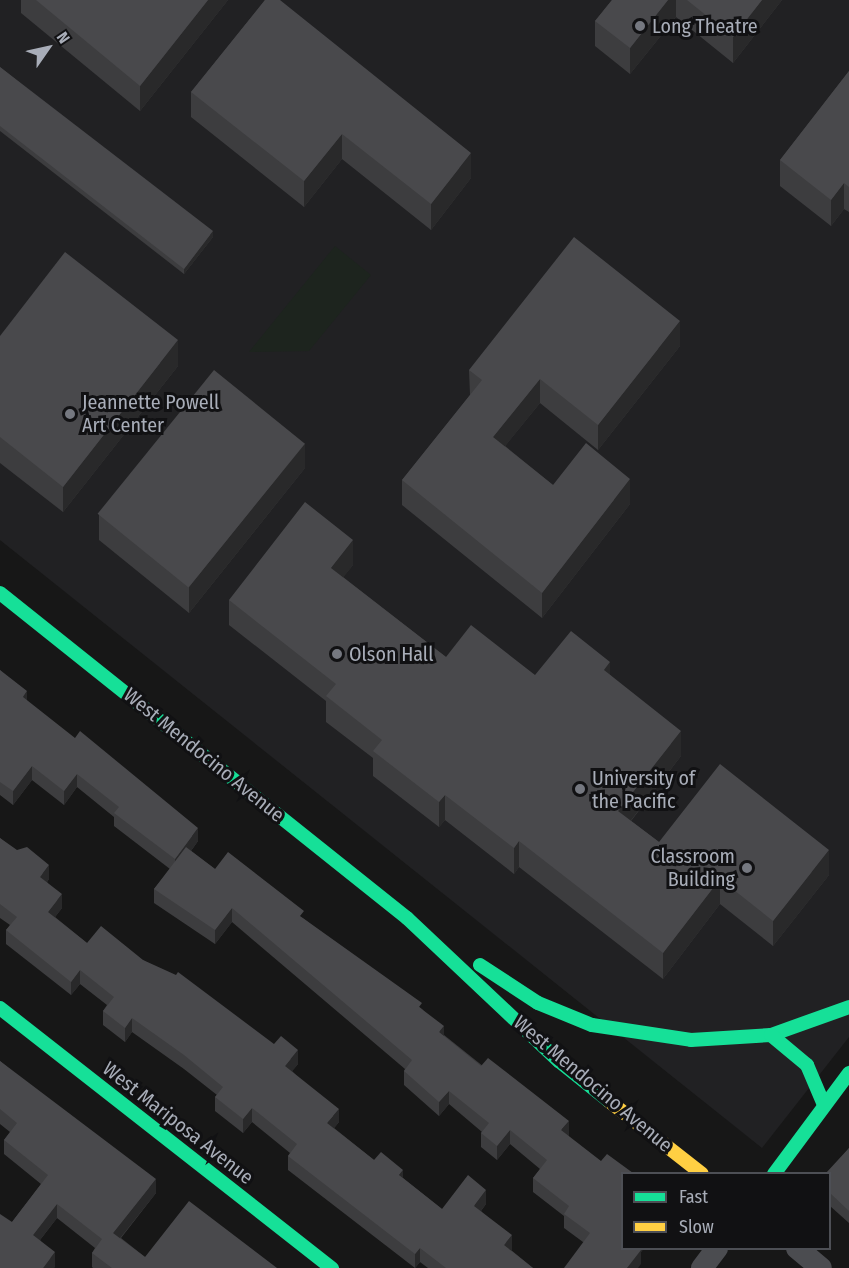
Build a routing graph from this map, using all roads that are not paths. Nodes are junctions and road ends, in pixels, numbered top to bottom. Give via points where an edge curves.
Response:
1 (0, 593) edge
2 (407, 918) junction
3 (849, 1007) edge
4 (0, 1008) edge
5 (771, 1035) junction
6 (849, 1073) edge
7 (824, 1105) junction
8 (701, 1172) edge
9 (775, 1172) edge
10 (716, 1250) edge
11 (799, 1250) edge
12 (332, 1268) edge
13 (702, 1268) edge
14 (821, 1268) edge

1 - 2 street, West Mendocino Avenue
2 - 5 street, West Mendocino Avenue via 538,1003 592,1025 691,1040
2 - 8 street, West Mendocino Avenue via 559,1061
3 - 5 street, West Mendocino Avenue
4 - 12 street, West Mariposa Avenue
5 - 7 street via 807,1065
6 - 7 street
7 - 9 street
10 - 13 street
11 - 14 street

